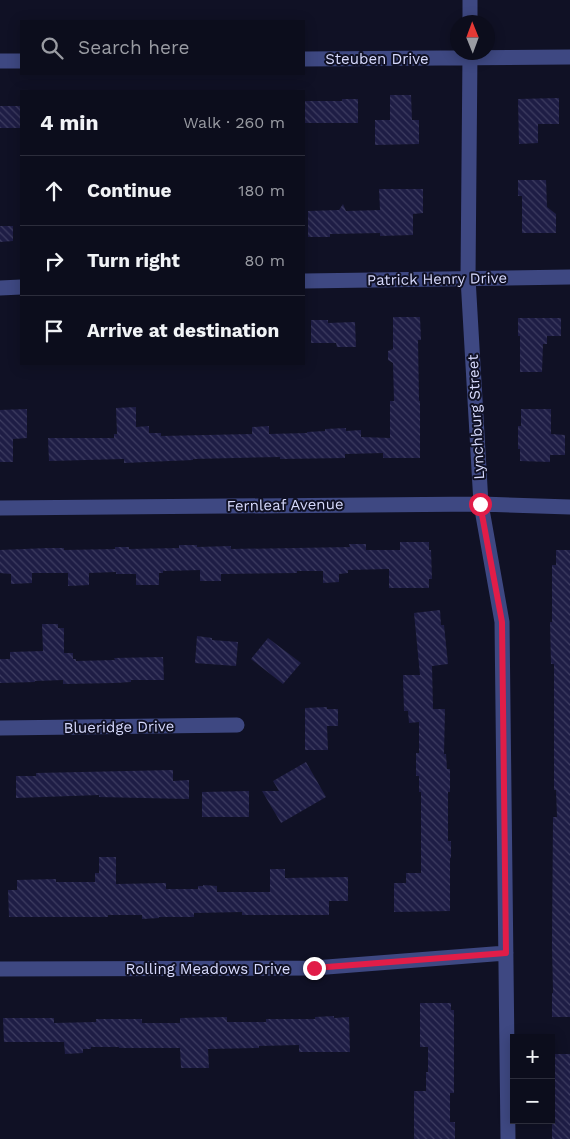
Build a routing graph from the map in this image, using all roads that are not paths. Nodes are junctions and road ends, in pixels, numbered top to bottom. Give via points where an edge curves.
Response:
1 (470, 0) edge
2 (470, 15) edge
3 (450, 55) edge
4 (495, 56) edge
5 (570, 57) edge
6 (305, 59) edge
7 (470, 60) edge
8 (0, 61) edge
9 (20, 61) edge
10 (570, 277) edge
11 (468, 278) junction
12 (305, 282) edge
13 (20, 287) edge
14 (0, 288) edge
15 (480, 504) junction
16 (570, 507) edge
17 (0, 508) edge
18 (237, 725) dead end
19 (0, 728) edge
20 (506, 953) junction
21 (0, 969) edge
22 (508, 1139) edge

1 - 2 street
3 - 6 street, Steuben Drive
4 - 5 street, Steuben Drive
7 - 11 street, Lynchburg Street
8 - 9 street
10 - 11 street, Patrick Henry Drive
11 - 12 street, Patrick Henry Drive
11 - 15 street, Lynchburg Street
13 - 14 street
15 - 16 street, Fernleaf Avenue
15 - 17 street, Fernleaf Avenue
15 - 20 street, Lynchburg Street via 502,622
18 - 19 street, Blueridge Drive
20 - 21 street, Rolling Meadows Drive via 314,968
20 - 22 street, Lynchburg Street

